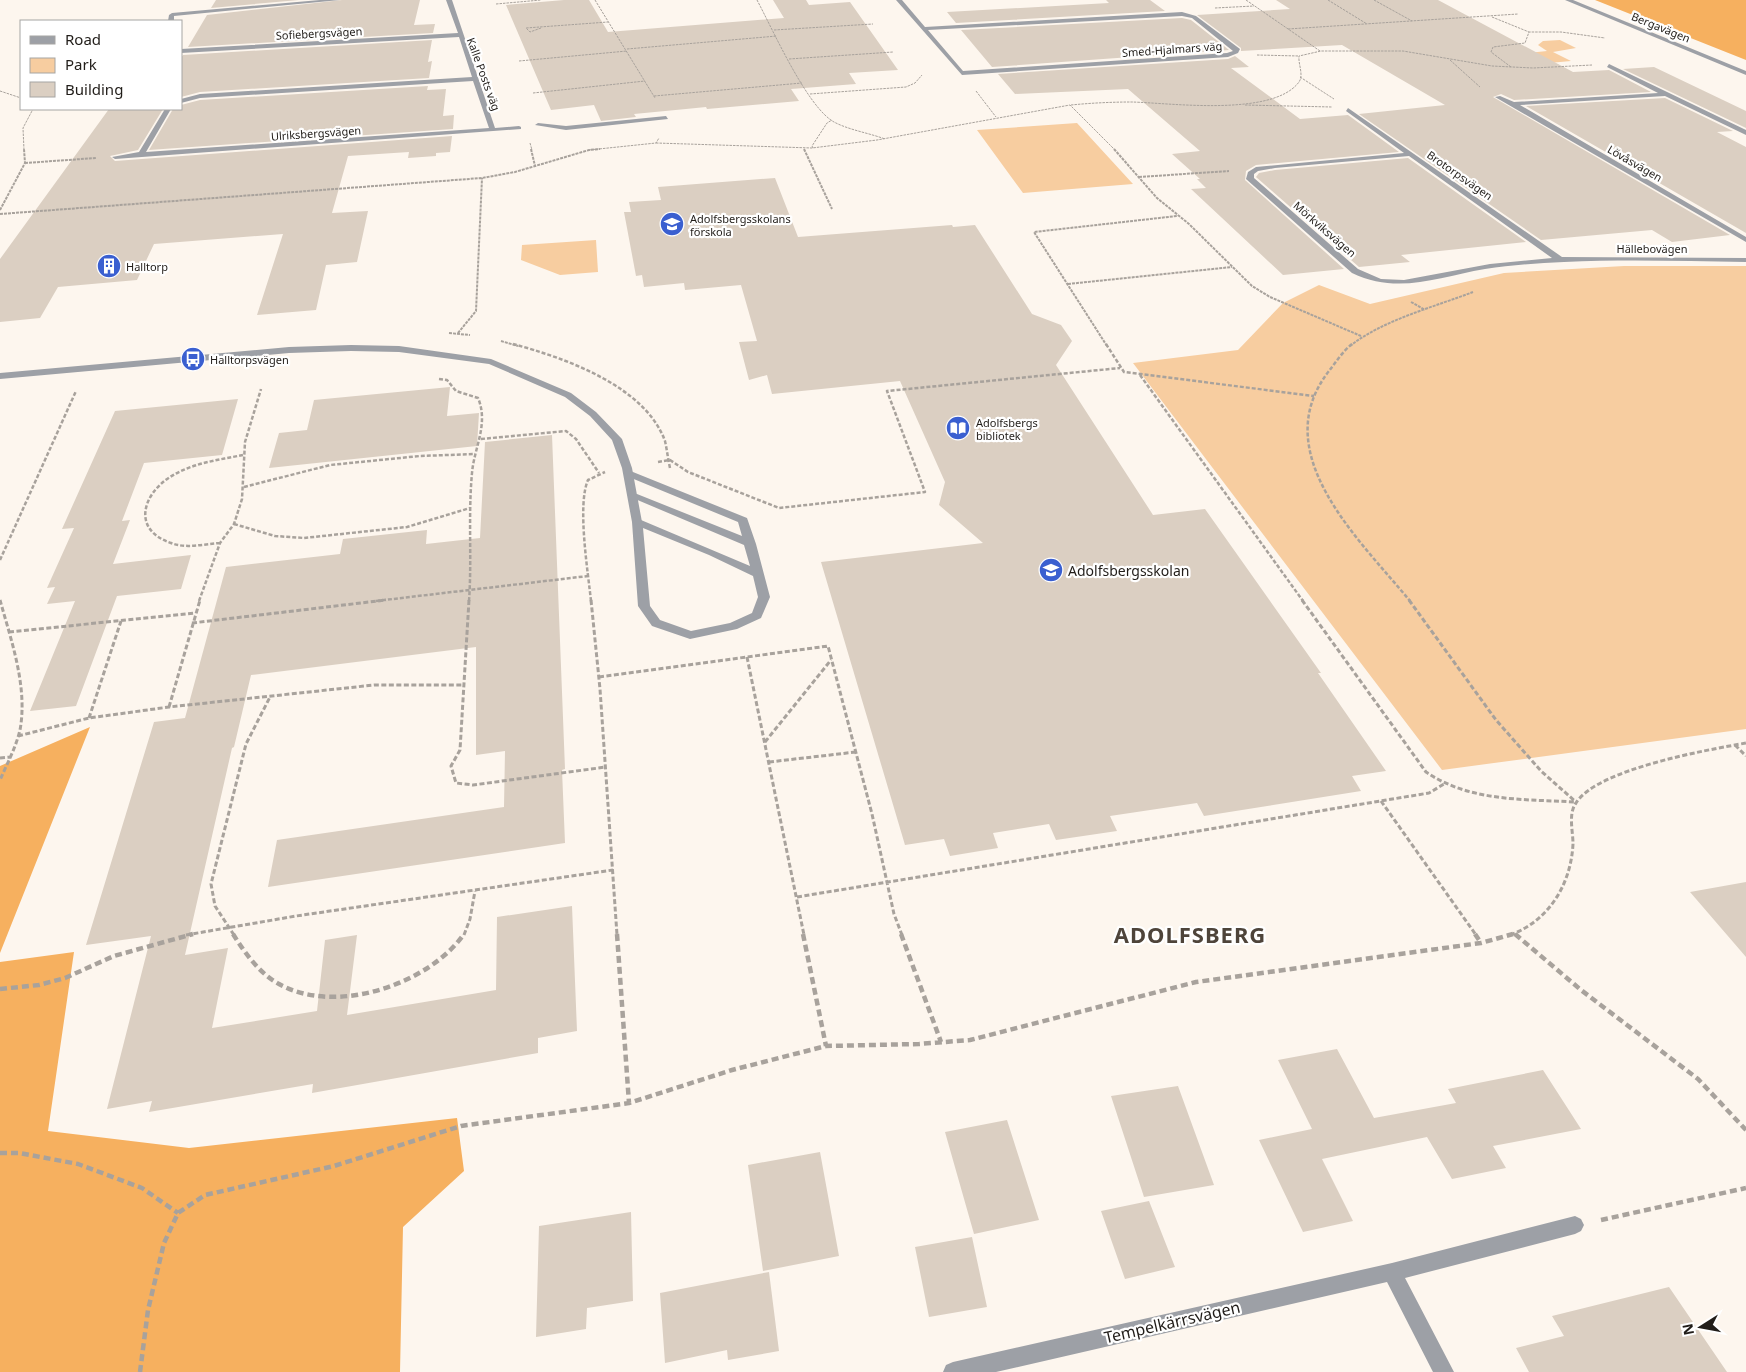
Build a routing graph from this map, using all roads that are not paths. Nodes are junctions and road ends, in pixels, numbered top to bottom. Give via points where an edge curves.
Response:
1 (337, 0) edge
2 (449, 0) edge
3 (899, 0) edge
4 (1568, 0) edge
5 (171, 15) edge
6 (924, 29) junction
7 (459, 35) junction
8 (182, 51) edge
9 (1609, 66) dead end
10 (1746, 73) edge
11 (475, 79) junction
12 (1666, 94) junction
13 (1498, 97) road end
14 (182, 101) edge
15 (1514, 104) junction
16 (1346, 108) road end
17 (167, 110) edge
18 (666, 118) road end
19 (538, 125) dead end
20 (519, 128) dead end
21 (493, 130) junction
22 (1746, 134) edge
23 (141, 154) junction
24 (1411, 154) junction
25 (115, 158) road end
26 (1746, 240) edge
27 (1559, 259) junction
28 (1746, 260) edge
29 (0, 376) edge
30 (627, 470) junction
31 (632, 496) junction
32 (637, 522) junction
33 (751, 544) junction
34 (757, 574) junction
35 (1576, 1225) road end
36 (1392, 1272) junction
37 (953, 1372) edge
38 (1444, 1372) edge

1 - 5 street
2 - 7 street, Kalle Posts väg
3 - 6 street
4 - 10 street, Bergavägen
6 - 6 street, Smed-Hjalmars väg via 961,72 1228,55 1237,49 1194,17 1182,14
7 - 8 street, Sofiebergsvägen
7 - 11 street, Kalle Posts väg
9 - 12 street
11 - 14 street via 200,96
11 - 21 street, Kalle Posts väg
12 - 15 street, Lövåsvägen
12 - 22 street
13 - 15 street, Lövåsvägen
15 - 26 street, Lövåsvägen
16 - 24 street, Brotorpsvägen
17 - 23 street
18 - 19 street via 566,128
20 - 21 street, Kalle Posts väg
21 - 23 street, Ulriksbergsvägen
23 - 25 street, Ulriksbergsvägen
24 - 27 street, Brotorpsvägen
24 - 27 street, Mörkviksvägen via 1275,166 1256,169 1250,173 1250,178 1356,271 1372,280 1394,284 1506,262
27 - 28 street, Hällebovägen
29 - 30 street via 289,350 351,348 399,349 491,362 568,395 593,414 617,439
30 - 31 street
30 - 33 street via 743,520
31 - 32 street
31 - 33 street
32 - 34 street
32 - 34 street via 644,606 656,623 690,635 733,626 757,616 764,597
33 - 34 street
35 - 36 street, Tempelkärrsvägen
36 - 37 street, Tempelkärrsvägen
36 - 38 street

